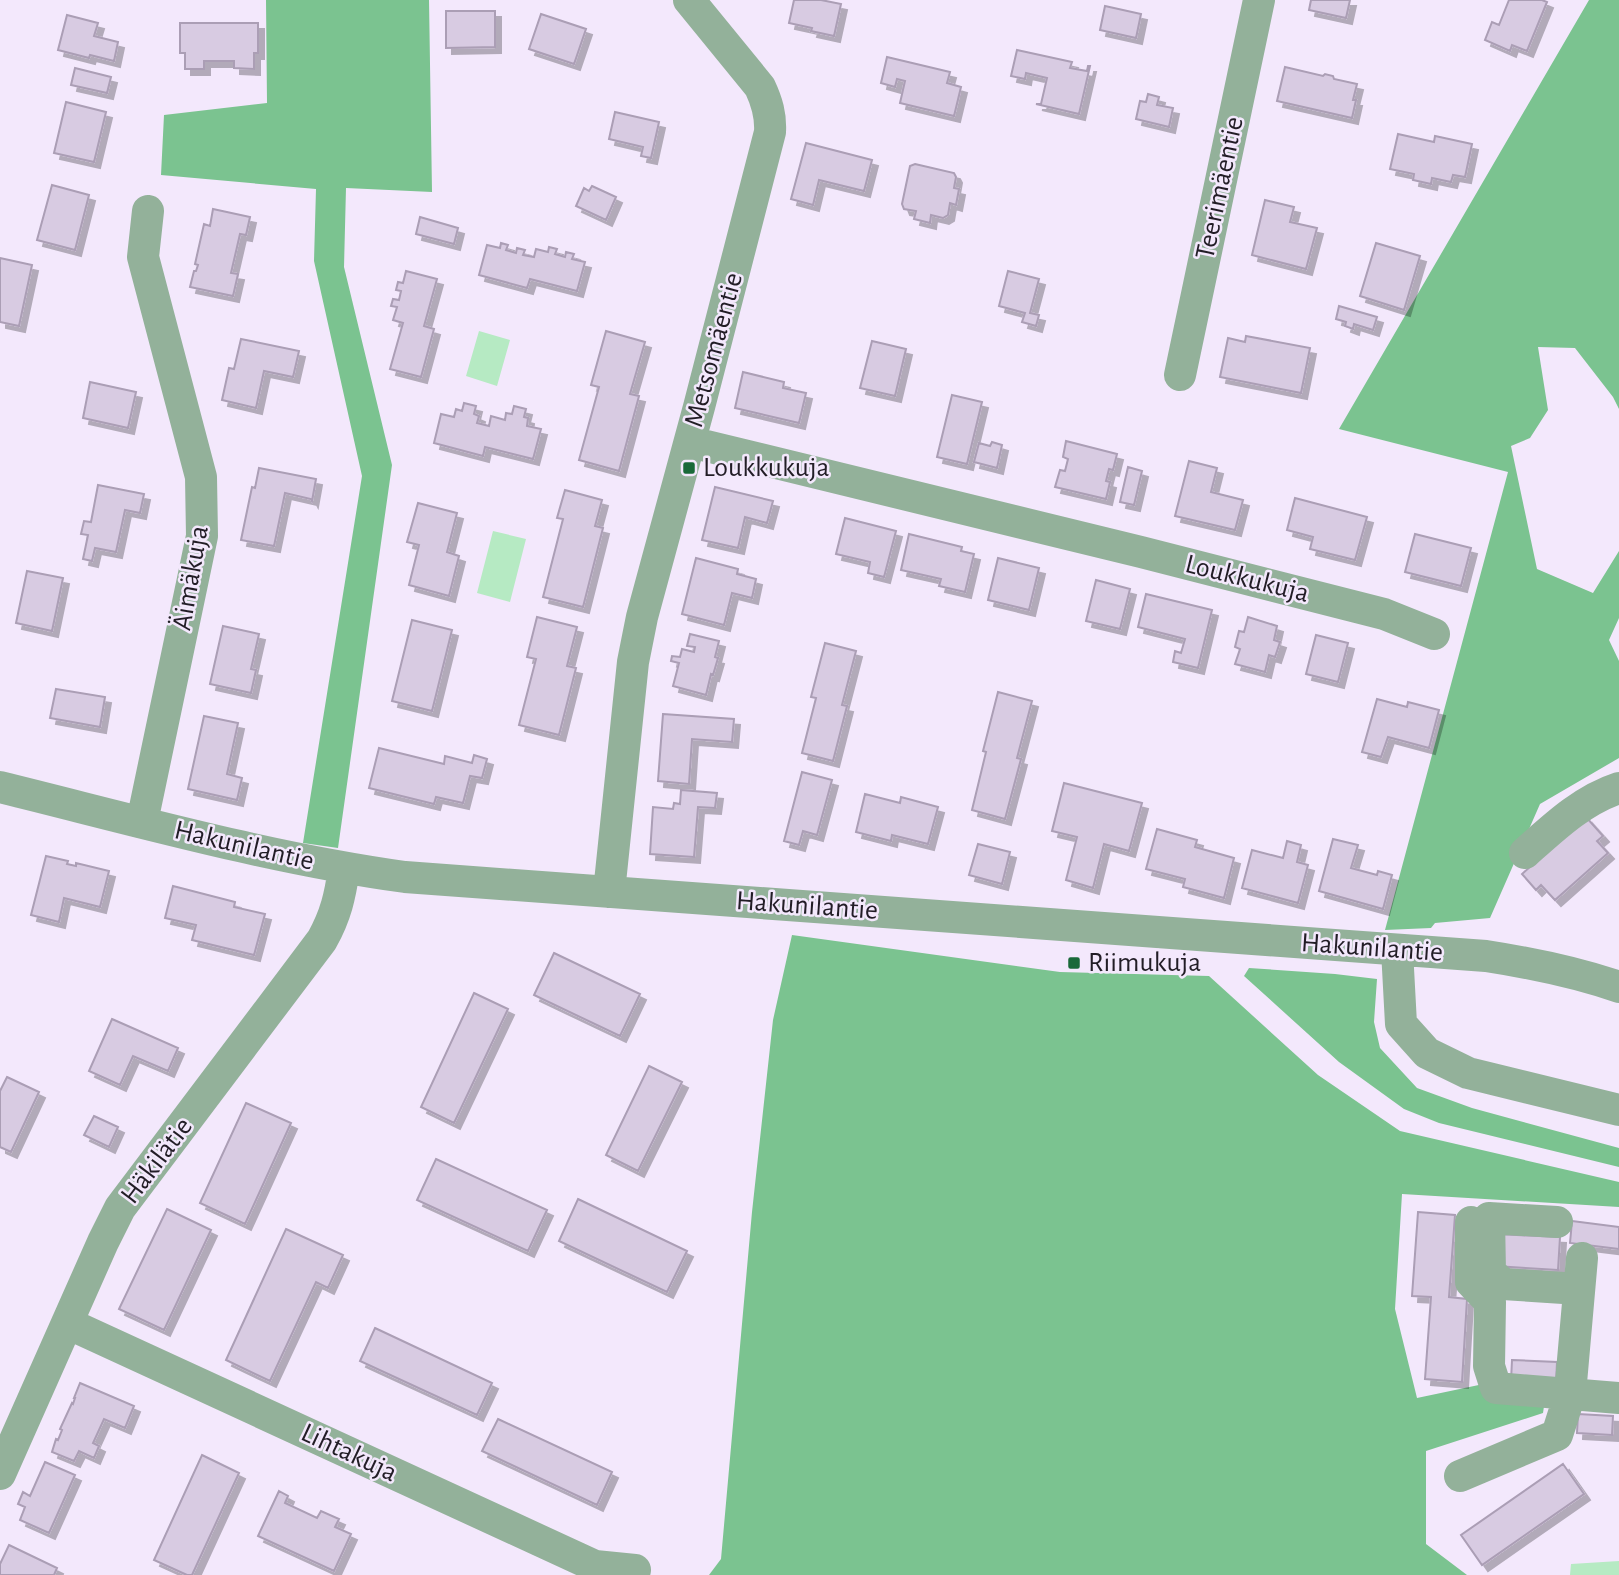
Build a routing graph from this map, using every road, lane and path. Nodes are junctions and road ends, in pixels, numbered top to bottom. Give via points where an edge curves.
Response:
1 (689, 0) edge
2 (1259, 0) edge
3 (148, 211) dead end
4 (1180, 375) dead end
5 (690, 442) junction
6 (1434, 634) dead end
7 (0, 787) edge
8 (1619, 788) edge
9 (142, 822) junction
10 (1525, 853) dead end
11 (344, 869) junction
12 (609, 892) junction
13 (1398, 950) junction
14 (1619, 987) edge
15 (1619, 1110) edge
16 (1471, 1222) dead end
17 (1557, 1222) dead end
18 (1582, 1258) dead end
19 (1579, 1289) junction
20 (67, 1323) junction
21 (1570, 1394) junction
22 (1619, 1398) edge
23 (0, 1474) edge
24 (1460, 1476) dead end
25 (635, 1570) dead end

1 - 5 street, Metsomäentie via 760,87 771,119
2 - 4 street, Teerimäentie
3 - 9 street, Äimäkuja via 143,257 201,477 202,536
5 - 6 street, Loukkukuja via 1384,614
5 - 12 street, Metsomäentie via 633,662
7 - 9 street, Hakunilantie
8 - 10 street via 1572,812
9 - 11 street, Hakunilantie
11 - 12 street, Hakunilantie
11 - 20 street, Häkilätie via 340,900 322,940 120,1208
12 - 13 street, Hakunilantie
13 - 14 street, Hakunilantie via 1522,962
13 - 15 street via 1401,1024 1427,1053 1468,1073
16 - 21 street via 1471,1282 1490,1302 1489,1366 1496,1388
17 - 19 street via 1489,1218 1490,1272 1503,1284
18 - 19 street
19 - 21 street
20 - 23 street, Häkilätie
20 - 25 street, Lihtakuja via 595,1566
21 - 22 street
21 - 24 street via 1557,1435

